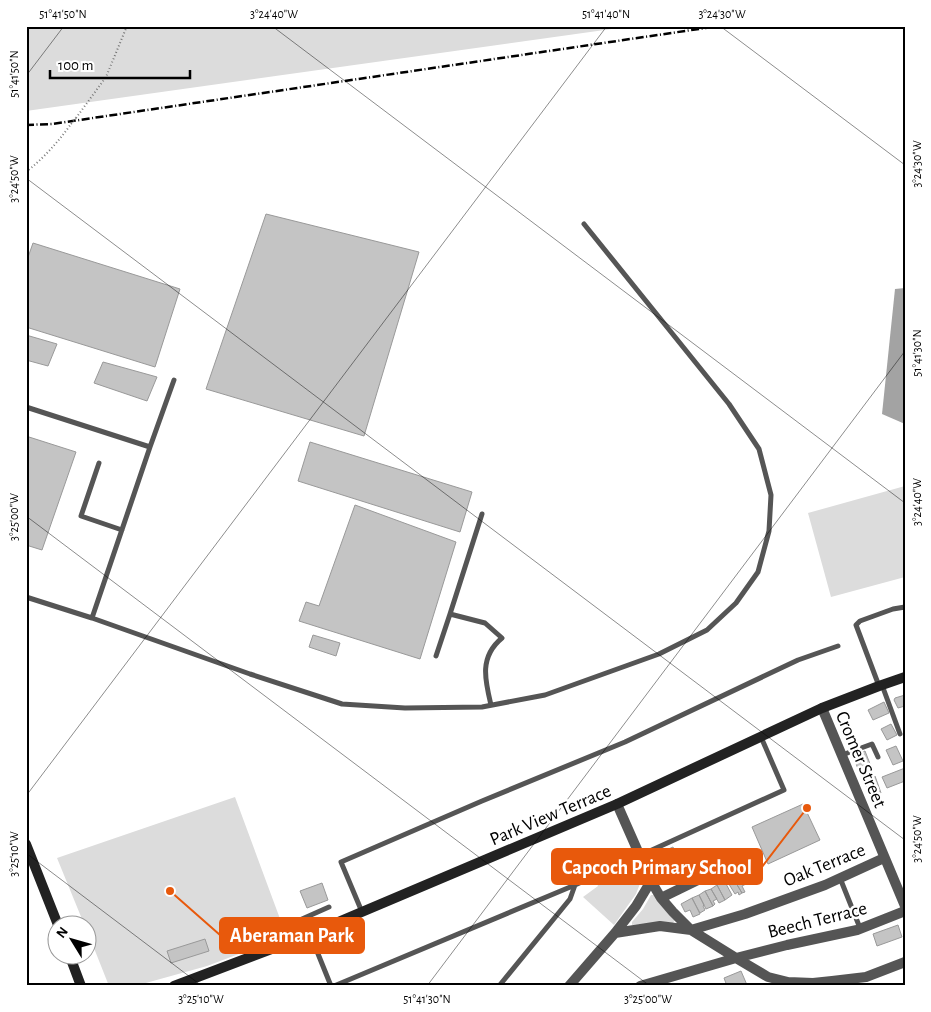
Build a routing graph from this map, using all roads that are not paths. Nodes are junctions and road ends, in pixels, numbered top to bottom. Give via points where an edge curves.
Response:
1 (584, 224) dead end
2 (174, 380) dead end
3 (26, 407) edge
4 (150, 448) junction
5 (99, 464) dead end
6 (482, 514) dead end
7 (122, 530) junction
8 (26, 597) edge
9 (905, 607) edge
10 (450, 614) junction
11 (92, 618) junction
12 (838, 646) dead end
13 (436, 656) dead end
14 (905, 677) edge
15 (880, 685) junction
16 (491, 705) junction
17 (822, 708) junction
18 (900, 734) dead end
19 (761, 737) junction
20 (842, 755) junction
21 (878, 758) dead end
22 (617, 804) junction
23 (26, 844) edge
24 (640, 855) junction
25 (884, 858) junction
26 (741, 859) dead end
27 (840, 878) junction
28 (651, 881) junction
29 (575, 884) junction
30 (661, 898) junction
31 (905, 906) edge
32 (329, 907) dead end
33 (905, 911) edge
34 (362, 912) junction
35 (54, 914) edge
36 (860, 929) junction
37 (691, 930) junction
38 (310, 934) junction
39 (615, 934) junction
40 (298, 939) junction
41 (736, 958) junction
42 (905, 962) edge
43 (73, 964) edge
44 (784, 984) edge
45 (81, 986) edge
46 (174, 986) edge
47 (332, 986) edge
48 (499, 986) edge
49 (570, 986) edge
50 (640, 986) edge

1 - 16 lane via 729,404 760,449 771,495 769,531 758,572 736,603 707,630 659,654 545,694
2 - 4 lane
3 - 4 lane
4 - 7 lane
5 - 7 lane via 81,516
6 - 10 lane
7 - 11 lane
8 - 11 lane
9 - 15 lane via 856,625
10 - 13 lane
10 - 16 lane via 485,623 502,638 496,642 486,661
11 - 16 lane via 342,704 405,708
12 - 34 lane via 798,660 625,742 341,862
14 - 15 main road, Park View Terrace
15 - 17 main road, Park View Terrace
15 - 18 lane
17 - 19 main road, Park View Terrace
17 - 20 street, Cromer Street
19 - 22 main road, Park View Terrace
19 - 24 lane via 784,790
20 - 21 lane via 872,744
20 - 25 street, Cromer Street
22 - 24 street
22 - 34 main road, Park View Terrace
23 - 35 main road
24 - 28 street
24 - 29 lane
25 - 27 street, Oak Terrace
25 - 31 street, Cromer Street
26 - 30 street
27 - 36 lane
27 - 37 street, Oak Terrace via 745,914
28 - 30 street
28 - 39 street
29 - 47 lane
29 - 48 lane via 570,899
30 - 37 street
32 - 40 lane via 293,923
33 - 36 street, Beech Terrace
34 - 38 main road, Park View Terrace
36 - 41 street, Beech Terrace
37 - 39 street via 660,926
37 - 41 street
38 - 40 main road, Park View Terrace
38 - 47 lane
39 - 49 street
40 - 46 main road, Park View Terrace
41 - 44 street
41 - 50 street, Beech Terrace
42 - 44 street via 866,977
43 - 45 main road

